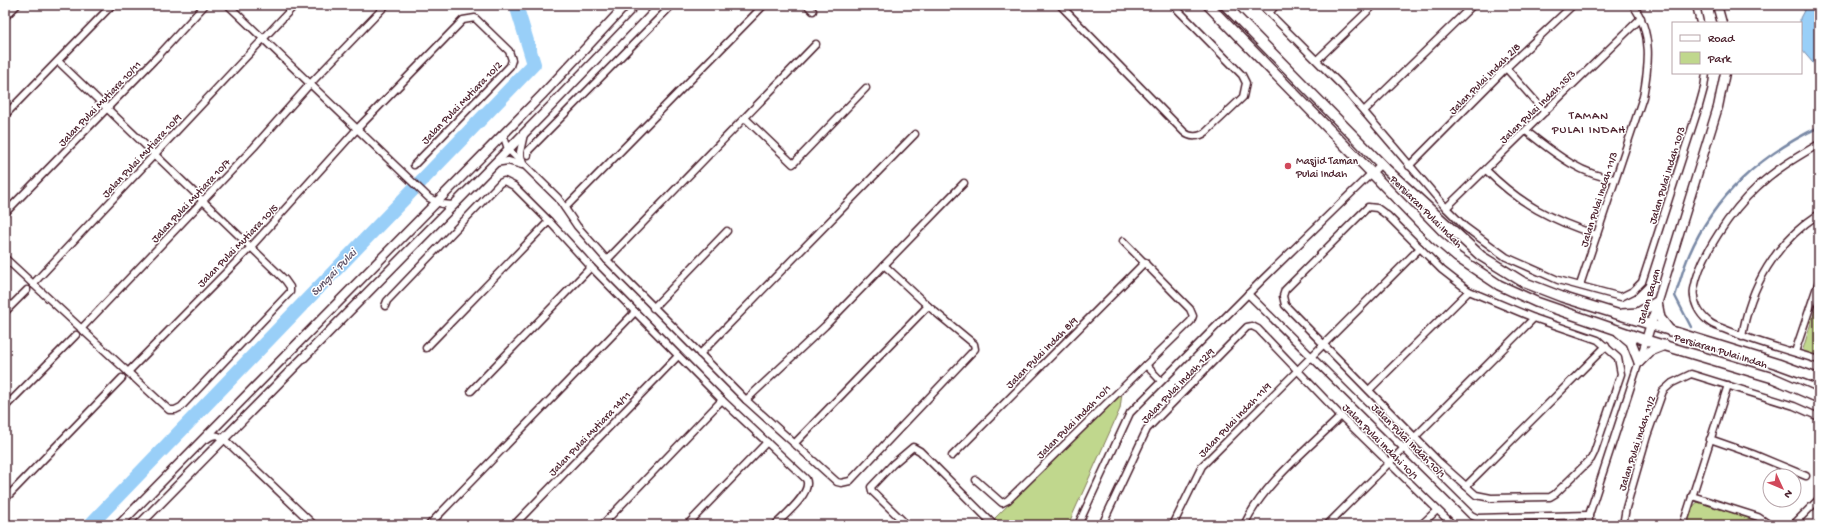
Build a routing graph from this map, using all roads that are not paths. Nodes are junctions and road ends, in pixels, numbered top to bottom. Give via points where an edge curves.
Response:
1 (17, 5) edge
2 (112, 5) edge
3 (205, 5) edge
4 (228, 5) edge
5 (295, 5) edge
6 (386, 5) edge
7 (626, 5) edge
8 (648, 5) edge
9 (672, 5) edge
10 (764, 5) edge
11 (807, 5) edge
12 (1060, 5) edge
13 (1173, 5) edge
14 (1208, 5) edge
15 (1225, 5) edge
16 (1261, 5) edge
17 (1276, 5) edge
18 (1374, 5) edge
19 (1473, 5) edge
20 (1573, 5) edge
21 (1634, 5) edge
22 (1696, 5) edge
23 (1717, 5) edge
24 (813, 11) dead end
25 (1268, 13) junction
26 (5, 17) edge
27 (472, 18) joint
28 (1640, 18) junction
29 (1700, 22) edge
30 (1722, 22) edge
31 (264, 40) junction
32 (816, 44) dead end
33 (1317, 60) junction
34 (58, 61) junction
35 (1506, 68) junction
36 (1706, 74) edge
37 (1725, 74) edge
38 (310, 84) junction
39 (866, 88) dead end
40 (107, 109) junction
41 (1364, 111) junction
42 (1545, 112) junction
43 (5, 115) edge
44 (744, 118) junction
45 (357, 129) junction
46 (1526, 131) junction
47 (503, 134) junction
48 (524, 134) junction
49 (915, 134) dead end
50 (1819, 144) edge
51 (508, 150) junction
52 (154, 155) junction
53 (528, 155) dead end
54 (495, 163) junction
55 (1381, 164) junction
56 (414, 165) dead end
57 (523, 166) junction
58 (1409, 166) junction
59 (1486, 170) junction
60 (1372, 173) junction
61 (1615, 179) junction
62 (964, 183) dead end
63 (202, 201) junction
64 (436, 202) junction
65 (453, 205) junction
66 (565, 208) junction
67 (1446, 208) junction
68 (5, 213) edge
69 (1819, 214) edge
70 (549, 221) junction
71 (727, 232) dead end
72 (1597, 235) junction
73 (1123, 240) dead end
74 (250, 248) junction
75 (1420, 248) junction
76 (5, 258) edge
77 (607, 260) junction
78 (1145, 262) junction
79 (884, 265) junction
80 (590, 267) junction
81 (1819, 281) edge
82 (32, 284) junction
83 (1580, 285) junction
84 (27, 290) dead end
85 (1469, 291) junction
86 (1248, 294) junction
87 (1657, 302) junction
88 (385, 306) dead end
89 (928, 306) junction
90 (654, 308) junction
91 (5, 312) edge
92 (635, 312) junction
93 (1613, 313) junction
94 (1534, 318) junction
95 (1650, 325) junction
96 (1610, 326) junction
97 (81, 329) junction
98 (1670, 331) junction
99 (76, 335) dead end
100 (1742, 337) junction
101 (1646, 340) junction
102 (1323, 343) junction
103 (1665, 345) junction
104 (1606, 346) junction
105 (426, 348) dead end
106 (1795, 352) junction
107 (700, 354) junction
108 (678, 356) junction
109 (1311, 356) junction
110 (1819, 360) edge
111 (1639, 362) junction
112 (1146, 365) junction
113 (1297, 370) junction
114 (128, 372) junction
115 (122, 378) dead end
116 (1819, 380) edge
117 (1161, 381) junction
118 (1728, 385) junction
119 (1369, 390) junction
120 (471, 391) dead end
121 (1819, 398) edge
122 (722, 400) junction
123 (746, 400) junction
124 (5, 407) edge
125 (1341, 416) junction
126 (1819, 417) edge
127 (1415, 438) junction
128 (1710, 439) junction
129 (224, 440) junction
130 (767, 442) junction
131 (794, 444) junction
132 (192, 449) junction
133 (1402, 449) junction
134 (952, 456) dead end
135 (1388, 463) junction
136 (1806, 476) dead end
137 (976, 480) dead end
138 (1466, 486) junction
139 (1692, 496) junction
140 (5, 499) edge
141 (1819, 499) edge
142 (1437, 510) junction
143 (1590, 515) junction
144 (1486, 517) junction
145 (120, 525) edge
146 (138, 525) edge
147 (314, 525) edge
148 (429, 525) edge
149 (514, 525) edge
150 (602, 525) edge
151 (687, 525) edge
152 (775, 525) edge
153 (907, 525) edge
154 (994, 525) edge
155 (1078, 525) edge
156 (1102, 525) edge
157 (1173, 525) edge
158 (1244, 525) edge
159 (1327, 525) edge
160 (1421, 525) edge
161 (1453, 525) edge
162 (1485, 525) edge
163 (1589, 525) edge
164 (1623, 525) edge
165 (1683, 525) edge
166 (1770, 525) edge
167 (1793, 525) edge

1 - 26 street
2 - 34 street
3 - 40 street, Jalan Pulai Mutiara 10/11
4 - 31 street
5 - 31 street, Jalan Pulai Mutiara 10/9
6 - 38 street, Jalan Pulai Mutiara 10/7
7 - 47 street
8 - 48 street
9 - 53 street via 528,151
10 - 66 street
11 - 24 street
12 - 13 street via 1184,132 1190,136 1200,136 1243,97 1246,83 1242,75
14 - 60 main road, Persiaran Pulai Indah
15 - 55 main road, Persiaran Pulai Indah
16 - 25 street
17 - 25 street
18 - 33 street
19 - 41 street
20 - 35 street, Jalan Pulai Indah 2/8
21 - 28 street, Jalan Pulai Indah 11/3
22 - 29 street
23 - 30 street
25 - 33 street
27 - 45 street, Jalan Pulai Mutiara 10/5 via 463,20
27 - 56 street, Jalan Pulai Mutiara 10/2 via 509,51 512,60 510,66
28 - 42 street, Jalan Pulai Indah 15/3
28 - 61 street, Jalan Pulai Indah 11/3 via 1649,48 1646,77 1642,98
31 - 38 street
31 - 52 street, Jalan Pulai Mutiara 10/9
32 - 44 street
33 - 41 street
34 - 40 street
34 - 43 street
35 - 42 street
35 - 58 street, Jalan Pulai Indah 2/8
36 - 83 street, Jalan Pulai Indah 10/3 via 1700,106 1642,282 1633,291 1621,297
37 - 87 street, Jalan Bayan via 1718,107
38 - 45 street
38 - 63 street, Jalan Pulai Mutiara 10/7
39 - 44 street via 793,164
40 - 52 street
40 - 68 street, Jalan Pulai Mutiara 10/11
41 - 58 street
42 - 46 street, Jalan Pulai Indah 15/3
44 - 77 street
45 - 64 street
45 - 74 street, Jalan Pulai Mutiara 10/5
46 - 59 street, Jalan Pulai Indah 15/3
46 - 61 street via 1558,156 1583,170
47 - 51 street
47 - 64 street
48 - 51 street
48 - 57 street via 520,152
49 - 107 street
50 - 100 street via 1786,162 1757,187 1732,215 1704,260 1694,290 1698,311 1709,322
51 - 54 street
51 - 57 street
52 - 63 street
52 - 82 street, Jalan Pulai Mutiara 10/9
54 - 57 street via 508,161
54 - 65 street
55 - 60 street
55 - 93 main road, Persiaran Pulai Indah via 1481,256 1523,282
57 - 66 street via 558,198
58 - 67 street
59 - 67 street, Jalan Pulai Indah 15/3
59 - 72 street via 1505,189 1531,208 1569,226
60 - 86 street
60 - 96 main road, Persiaran Pulai Indah via 1457,258 1499,285 1536,302
61 - 72 street, Jalan Pulai Indah 11/3
62 - 79 street
63 - 74 street
63 - 97 street, Jalan Pulai Mutiara 10/7
64 - 65 street
64 - 132 street
65 - 129 street
66 - 77 street
67 - 83 street via 1506,257 1558,280
69 - 100 street via 1781,246 1766,269 1744,324
70 - 80 street
70 - 88 street via 514,186 504,181 500,183
70 - 105 street
71 - 90 street
72 - 83 street, Jalan Pulai Indah 11/3
73 - 78 street, Jalan Pulai Indah 10/1
74 - 114 street, Jalan Pulai Mutiara 10/5
74 - 114 street via 285,280 290,292 181,407 169,410
75 - 85 street, Jalan Pulai Indah 10/1 via 1442,270
75 - 102 street, Jalan Pulai Indah 11/9
75 - 102 street, Jalan Pulai Indah 10/1 via 1381,210 1368,207 1285,290 1283,296 1287,308
76 - 82 street
77 - 90 street
78 - 112 street, Jalan Pulai Indah 10/1 via 1190,309 1193,316
78 - 134 street, Jalan Pulai Indah 8/9
79 - 89 street
79 - 123 street via 825,326
80 - 92 street
80 - 120 street
81 - 106 street
82 - 97 street
84 - 91 street
85 - 94 street, Jalan Pulai Indah 10/1
85 - 119 street, Jalan Pulai Indah 10/1
86 - 109 street, Jalan Pulai Indah 10/1
86 - 117 street
87 - 93 main road via 1638,313
87 - 95 street, Jalan Bayan
87 - 98 main road via 1660,318
89 - 131 street
89 - 131 street via 974,344 975,349 850,481 837,482
90 - 107 street
92 - 108 street
92 - 148 street
93 - 95 main road, Persiaran Pulai Indah
94 - 104 street, Jalan Pulai Indah 10/1 via 1583,334
94 - 127 street
95 - 98 main road, Persiaran Pulai Indah
95 - 101 street, Jalan Bayan
96 - 101 main road, Persiaran Pulai Indah
96 - 111 main road via 1631,342
97 - 114 street
98 - 116 main road, Persiaran Pulai Indah via 1778,364
99 - 124 street
100 - 106 street
101 - 103 main road, Persiaran Pulai Indah
101 - 111 street, Jalan Bayan
102 - 109 street, Jalan Pulai Indah 11/9
102 - 119 street, Jalan Pulai Indah 10/1
103 - 111 main road via 1650,351
103 - 121 main road, Persiaran Pulai Indah via 1773,378
104 - 138 street
104 - 138 street, Jalan Pulai Indah 10/1 via 1618,358 1621,374 1591,458 1550,497 1491,498 1476,495
106 - 110 street
107 - 123 street
108 - 122 street
108 - 149 street, Jalan Pulai Mutiara 14/11
109 - 113 street, Jalan Pulai Indah 11/9
109 - 133 street, Jalan Pulai Indah 10/1
111 - 143 street, Jalan Bayan
112 - 117 street
112 - 137 street, Jalan Pulai Indah 10/1 via 1005,503 997,500
113 - 125 street, Jalan Pulai Indahi 10/1
113 - 156 street, Jalan Pulai Indah 12/9 via 1258,329 1247,327 1147,429
113 - 157 street, Jalan Pulai Indah 11/9 via 1202,466
115 - 140 street
117 - 155 street via 1130,413
118 - 126 street, Jalan Pulai Indah 11/2 via 1794,406
118 - 128 street
118 - 164 street, Jalan Pulai Indah 11/2 via 1691,374 1672,383 1663,391 1647,436
119 - 127 street, Jalan Pulai Indah 10/1
122 - 130 street
122 - 150 street
123 - 131 street
125 - 135 street, Jalan Pulai Indahi 10/1
125 - 158 street via 1270,486 1252,508
127 - 133 street
127 - 138 street, Jalan Pulai Indah 10/1
128 - 136 street
128 - 139 street
129 - 132 street via 212,435
129 - 146 street
129 - 147 street
130 - 151 street
130 - 152 street via 808,481 805,494
132 - 145 street
133 - 135 street
133 - 144 street, Jalan Pulai Indah 10/1 via 1471,515 1477,518
135 - 142 street, Jalan Pulai Indahi 10/1
135 - 159 street
139 - 165 street
139 - 166 street via 1758,517
141 - 167 street
142 - 160 street
142 - 161 street, Jalan Pulai Indahi 10/1
143 - 144 street, Jalan Pulai Indah 10/1
143 - 163 street, Jalan Bayan
144 - 162 street
153 - 154 street via 872,492 871,486 913,447

